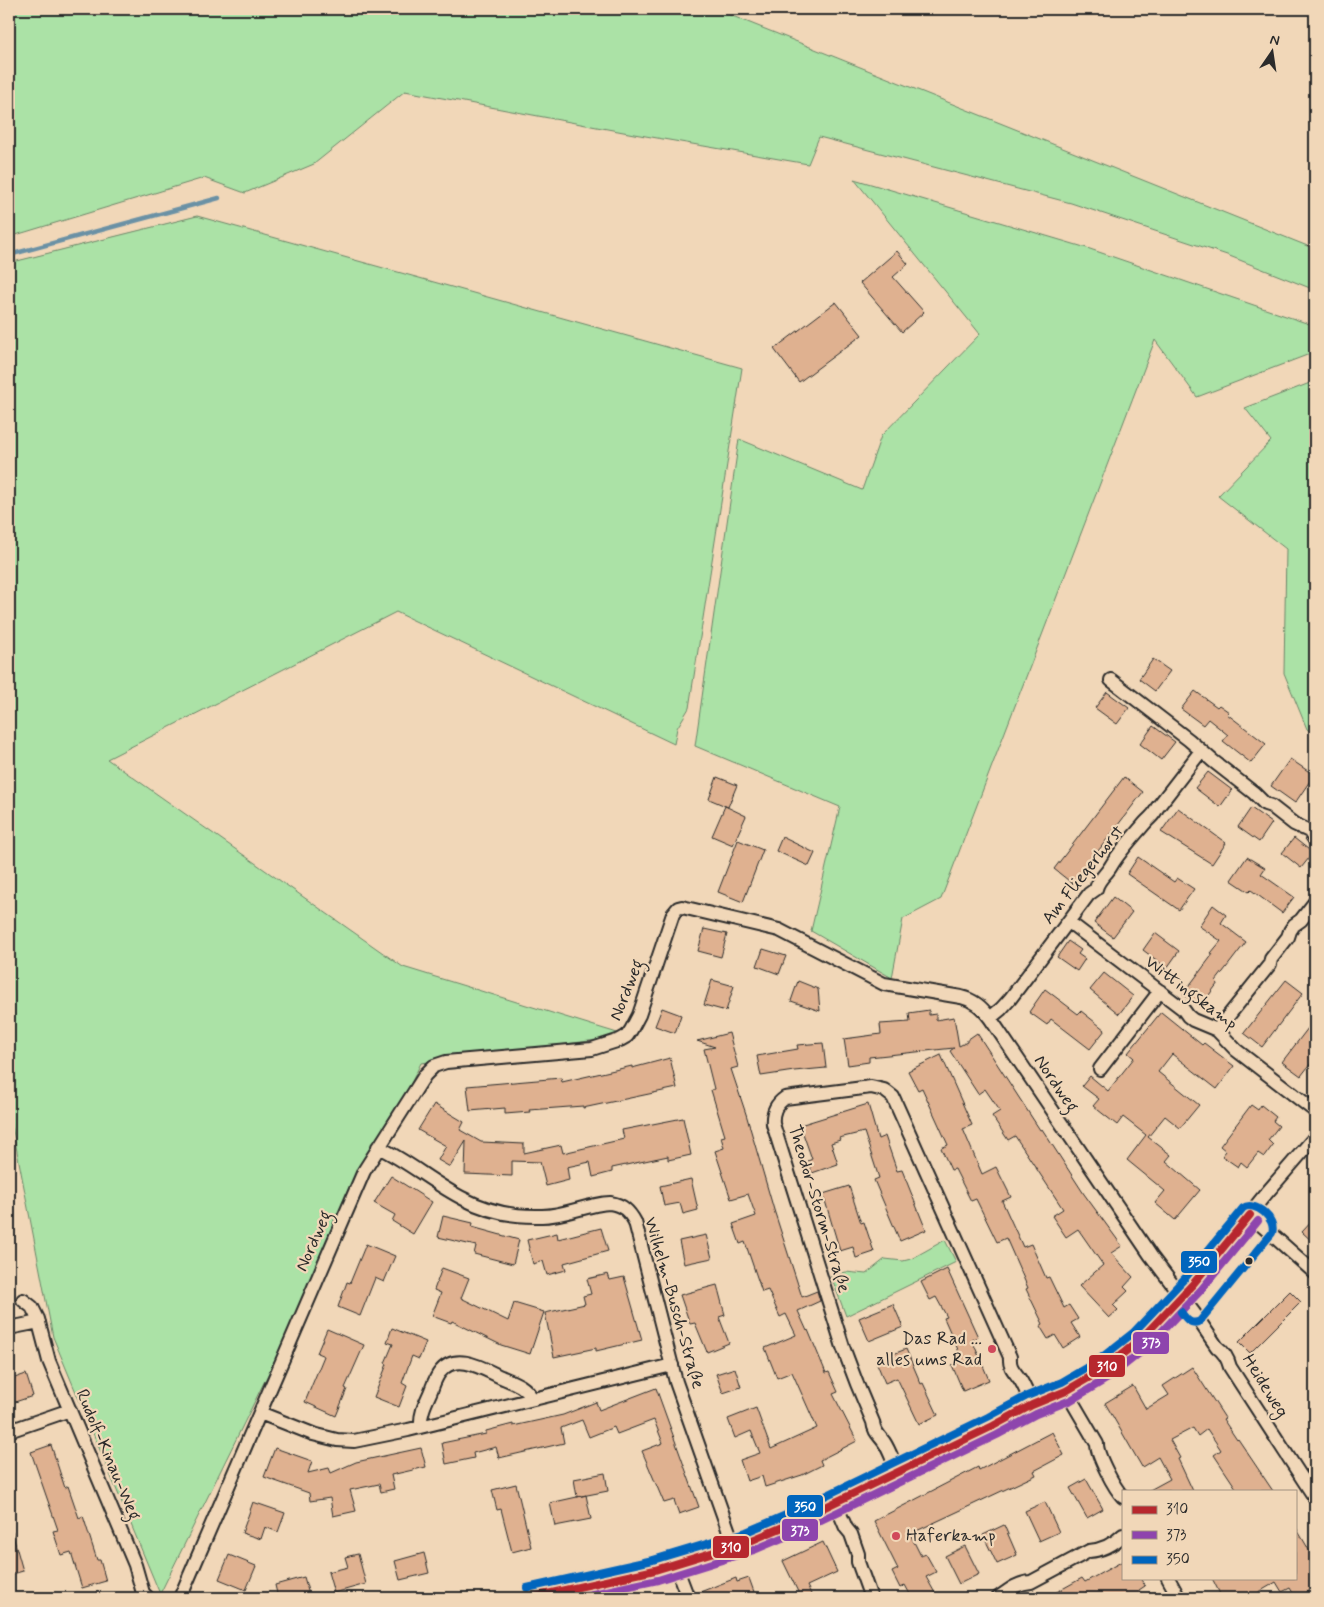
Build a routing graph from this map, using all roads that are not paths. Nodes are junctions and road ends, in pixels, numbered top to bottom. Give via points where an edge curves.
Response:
1 (1111, 680) dead end
2 (1201, 751) junction
3 (1315, 840) edge
4 (1315, 902) edge
5 (1069, 922) junction
6 (1160, 991) junction
7 (990, 1018) junction
8 (1217, 1030) junction
9 (1100, 1069) dead end
10 (1315, 1111) edge
11 (1315, 1138) edge
12 (378, 1147) junction
13 (1250, 1215) junction
14 (1315, 1272) edge
15 (1182, 1296) junction
16 (22, 1300) dead end
17 (39, 1322) junction
18 (9, 1328) edge
19 (672, 1365) junction
20 (1066, 1391) junction
21 (532, 1398) junction
22 (1032, 1405) junction
23 (70, 1410) junction
24 (260, 1413) junction
25 (421, 1426) junction
26 (9, 1431) edge
27 (898, 1472) junction
28 (1122, 1496) edge
29 (1315, 1498) edge
30 (835, 1502) junction
31 (1122, 1536) edge
32 (734, 1546) junction
33 (675, 1564) junction
34 (1169, 1580) edge
35 (148, 1598) edge
36 (180, 1598) edge
37 (529, 1598) edge
38 (688, 1598) edge
39 (871, 1598) edge
40 (998, 1598) edge
41 (1178, 1598) edge

1 - 2 street
2 - 3 street via 1265,804 1309,832
2 - 5 street, Am Fliegerhorst via 1156,808 1152,818 1117,854 1096,889
4 - 8 street via 1294,925 1270,964
5 - 6 street, Wittingskamp
5 - 7 street, Am Fliegerhorst via 1010,999
6 - 8 street, Wittingskamp via 1193,1020
6 - 9 street
7 - 12 street, Nordweg via 980,1006 966,998 880,982 779,930 682,907 673,914 639,1015 627,1036 592,1049 440,1064 429,1070 420,1081
7 - 15 street, Nordweg via 1151,1256
8 - 10 street, Wittingskamp via 1236,1050
11 - 13 street
12 - 19 street, Wilhelm-Busch-Straße via 462,1198 498,1211 542,1216 604,1204 625,1208 635,1222
12 - 24 street, Nordweg via 364,1171
13 - 14 street
13 - 15 street
15 - 20 street via 1131,1348
15 - 29 street, Heideweg via 1229,1361
16 - 17 street, Rudolf-Kinau-Weg via 32,1307
17 - 18 street
17 - 23 street, Rudolf-Kinau-Weg via 49,1361
19 - 21 street
19 - 32 street, Wilhelm-Busch-Straße
20 - 22 street
20 - 28 street
21 - 25 street
21 - 25 street via 518,1384 472,1364 455,1363 444,1367 437,1376 421,1415
22 - 27 street
22 - 27 street, Theodor-Storm-Straße via 1014,1374 1010,1357 893,1098 884,1090 871,1087 785,1098 774,1110 773,1124 850,1366 878,1437
23 - 26 street
23 - 35 street, Rudolf-Kinau-Weg via 135,1565 143,1593
24 - 25 street via 313,1434 346,1441
24 - 36 street, Nordweg
27 - 30 street
30 - 32 street
30 - 39 street via 851,1534
31 - 40 street via 1031,1582 1006,1591
32 - 33 street
33 - 37 street
33 - 38 street
34 - 41 street

